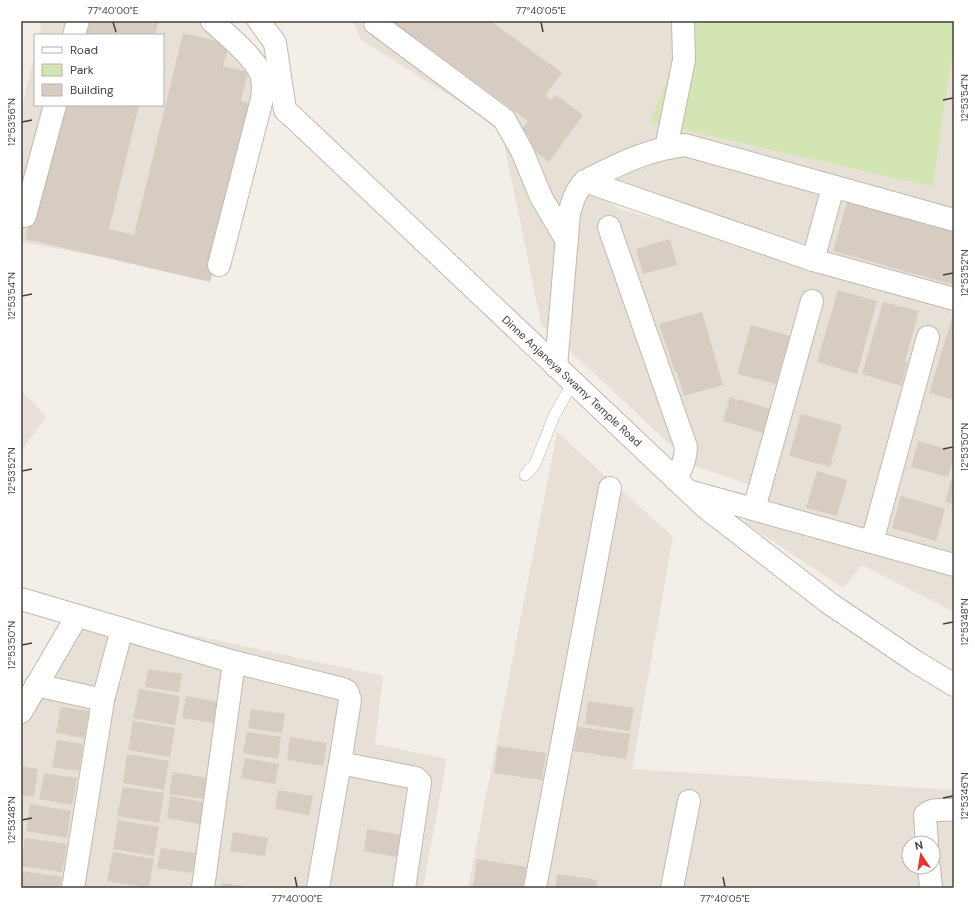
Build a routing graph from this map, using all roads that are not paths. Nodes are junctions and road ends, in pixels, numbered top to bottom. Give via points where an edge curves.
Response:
1 (78, 21) edge
2 (212, 21) edge
3 (259, 21) edge
4 (375, 21) edge
5 (684, 21) edge
6 (74, 34) edge
7 (55, 106) edge
8 (666, 148) junction
9 (585, 181) junction
10 (833, 187) junction
11 (24, 216) dead end
12 (954, 220) edge
13 (610, 227) dead end
14 (567, 241) junction
15 (813, 260) junction
16 (219, 265) dead end
17 (954, 299) edge
18 (812, 301) dead end
19 (928, 338) dead end
20 (556, 366) junction
21 (573, 382) junction
22 (525, 475) dead end
23 (682, 485) junction
24 (610, 488) dead end
25 (754, 509) junction
26 (872, 542) junction
27 (954, 565) edge
28 (21, 600) edge
29 (76, 616) junction
30 (122, 629) junction
31 (234, 662) junction
32 (36, 685) junction
33 (954, 685) edge
34 (103, 700) junction
35 (21, 712) edge
36 (340, 763) junction
37 (689, 801) dead end
38 (954, 810) edge
39 (926, 835) edge
40 (930, 875) edge
41 (74, 888) edge
42 (203, 888) edge
43 (318, 888) edge
44 (404, 888) edge
45 (535, 888) edge
46 (672, 888) edge
47 (931, 888) edge

1 - 6 street
2 - 16 street via 254,62 263,86 262,99
3 - 20 street, Dinne Anjaneya Swamy Temple Road via 275,43 285,110
4 - 14 street via 504,118 541,197
5 - 8 street via 684,60
7 - 11 street
8 - 9 street via 629,160
8 - 10 street via 685,145
9 - 14 street via 572,201
9 - 15 street
10 - 12 street
10 - 15 street
13 - 23 street via 686,447
14 - 20 street
15 - 17 street
18 - 25 street
19 - 26 street
20 - 21 street, Dinne Anjaneya Swamy Temple Road
21 - 22 lane via 554,416 535,464
21 - 23 street, Dinne Anjaneya Swamy Temple Road
23 - 25 street
23 - 33 street, Dinne Anjaneya Swamy Temple Road via 705,507 828,603
24 - 45 street
25 - 26 street
26 - 27 street
28 - 29 street
29 - 30 street
29 - 32 street
30 - 31 street
30 - 34 street
31 - 36 street via 347,691 350,700
31 - 42 street
32 - 34 street
32 - 35 street
34 - 41 street
36 - 43 street
36 - 44 street via 416,778 420,782
37 - 46 street
38 - 39 street via 932,811 925,815
40 - 47 street

